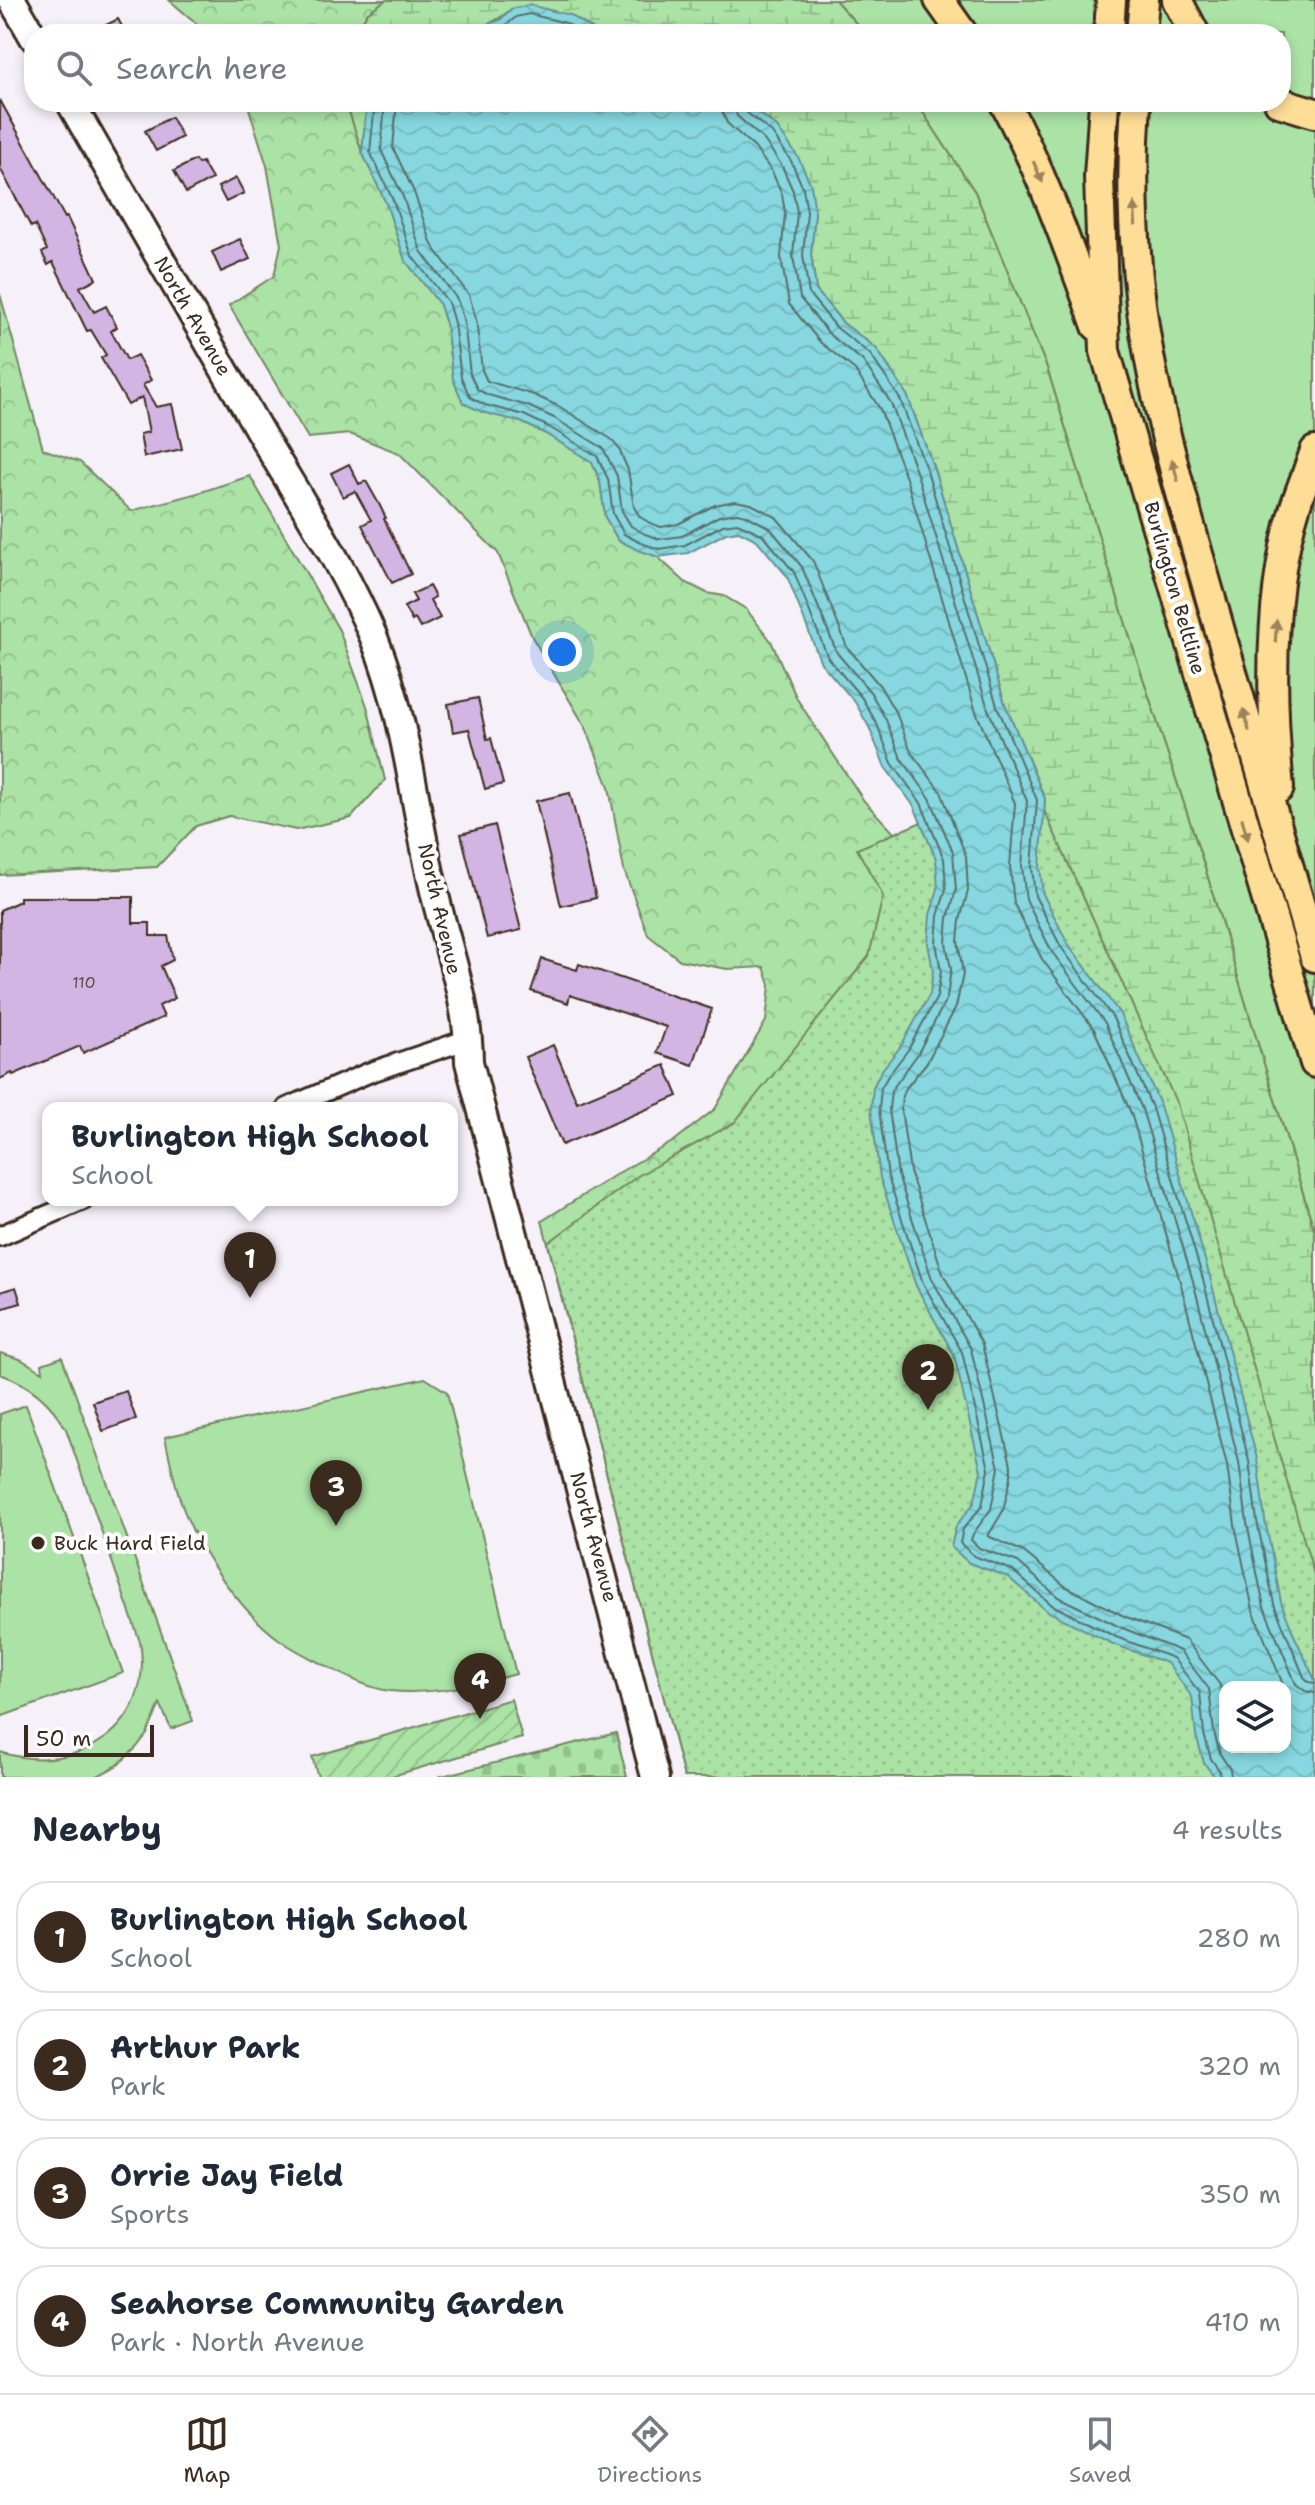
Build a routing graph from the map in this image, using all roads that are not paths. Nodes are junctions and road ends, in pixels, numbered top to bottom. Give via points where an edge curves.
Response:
1 (12, 0) edge
2 (939, 0) edge
3 (1111, 0) edge
4 (1144, 0) edge
5 (1177, 0) edge
6 (26, 24) edge
7 (956, 24) edge
8 (1110, 24) edge
9 (1142, 24) edge
10 (1190, 24) edge
11 (1291, 106) edge
12 (76, 112) edge
13 (1009, 112) edge
14 (1103, 112) edge
15 (1136, 112) edge
16 (1315, 113) edge
17 (1105, 351) junction
18 (1315, 451) edge
19 (1311, 943) edge
20 (469, 1039) junction
21 (1315, 1063) edge
22 (301, 1102) edge
23 (69, 1206) edge
24 (0, 1236) edge
25 (655, 1777) edge

1 - 6 main road
2 - 7 main road
3 - 8 main road
4 - 9 main road
5 - 10 main road
11 - 16 main road
12 - 20 main road, North Avenue via 320,534 373,638 388,677
13 -> 17 main road via 1056,213
14 - 17 main road, Burlington Beltline via 1099,177
19 -> 15 main road, Burlington Beltline via 1185,509 1155,387 1138,263
17 -> 21 main road, Burlington Beltline
19 -> 18 main road via 1279,787 1273,667 1285,551
20 - 22 street
20 - 25 main road, North Avenue via 469,1062 506,1209
23 - 24 street

